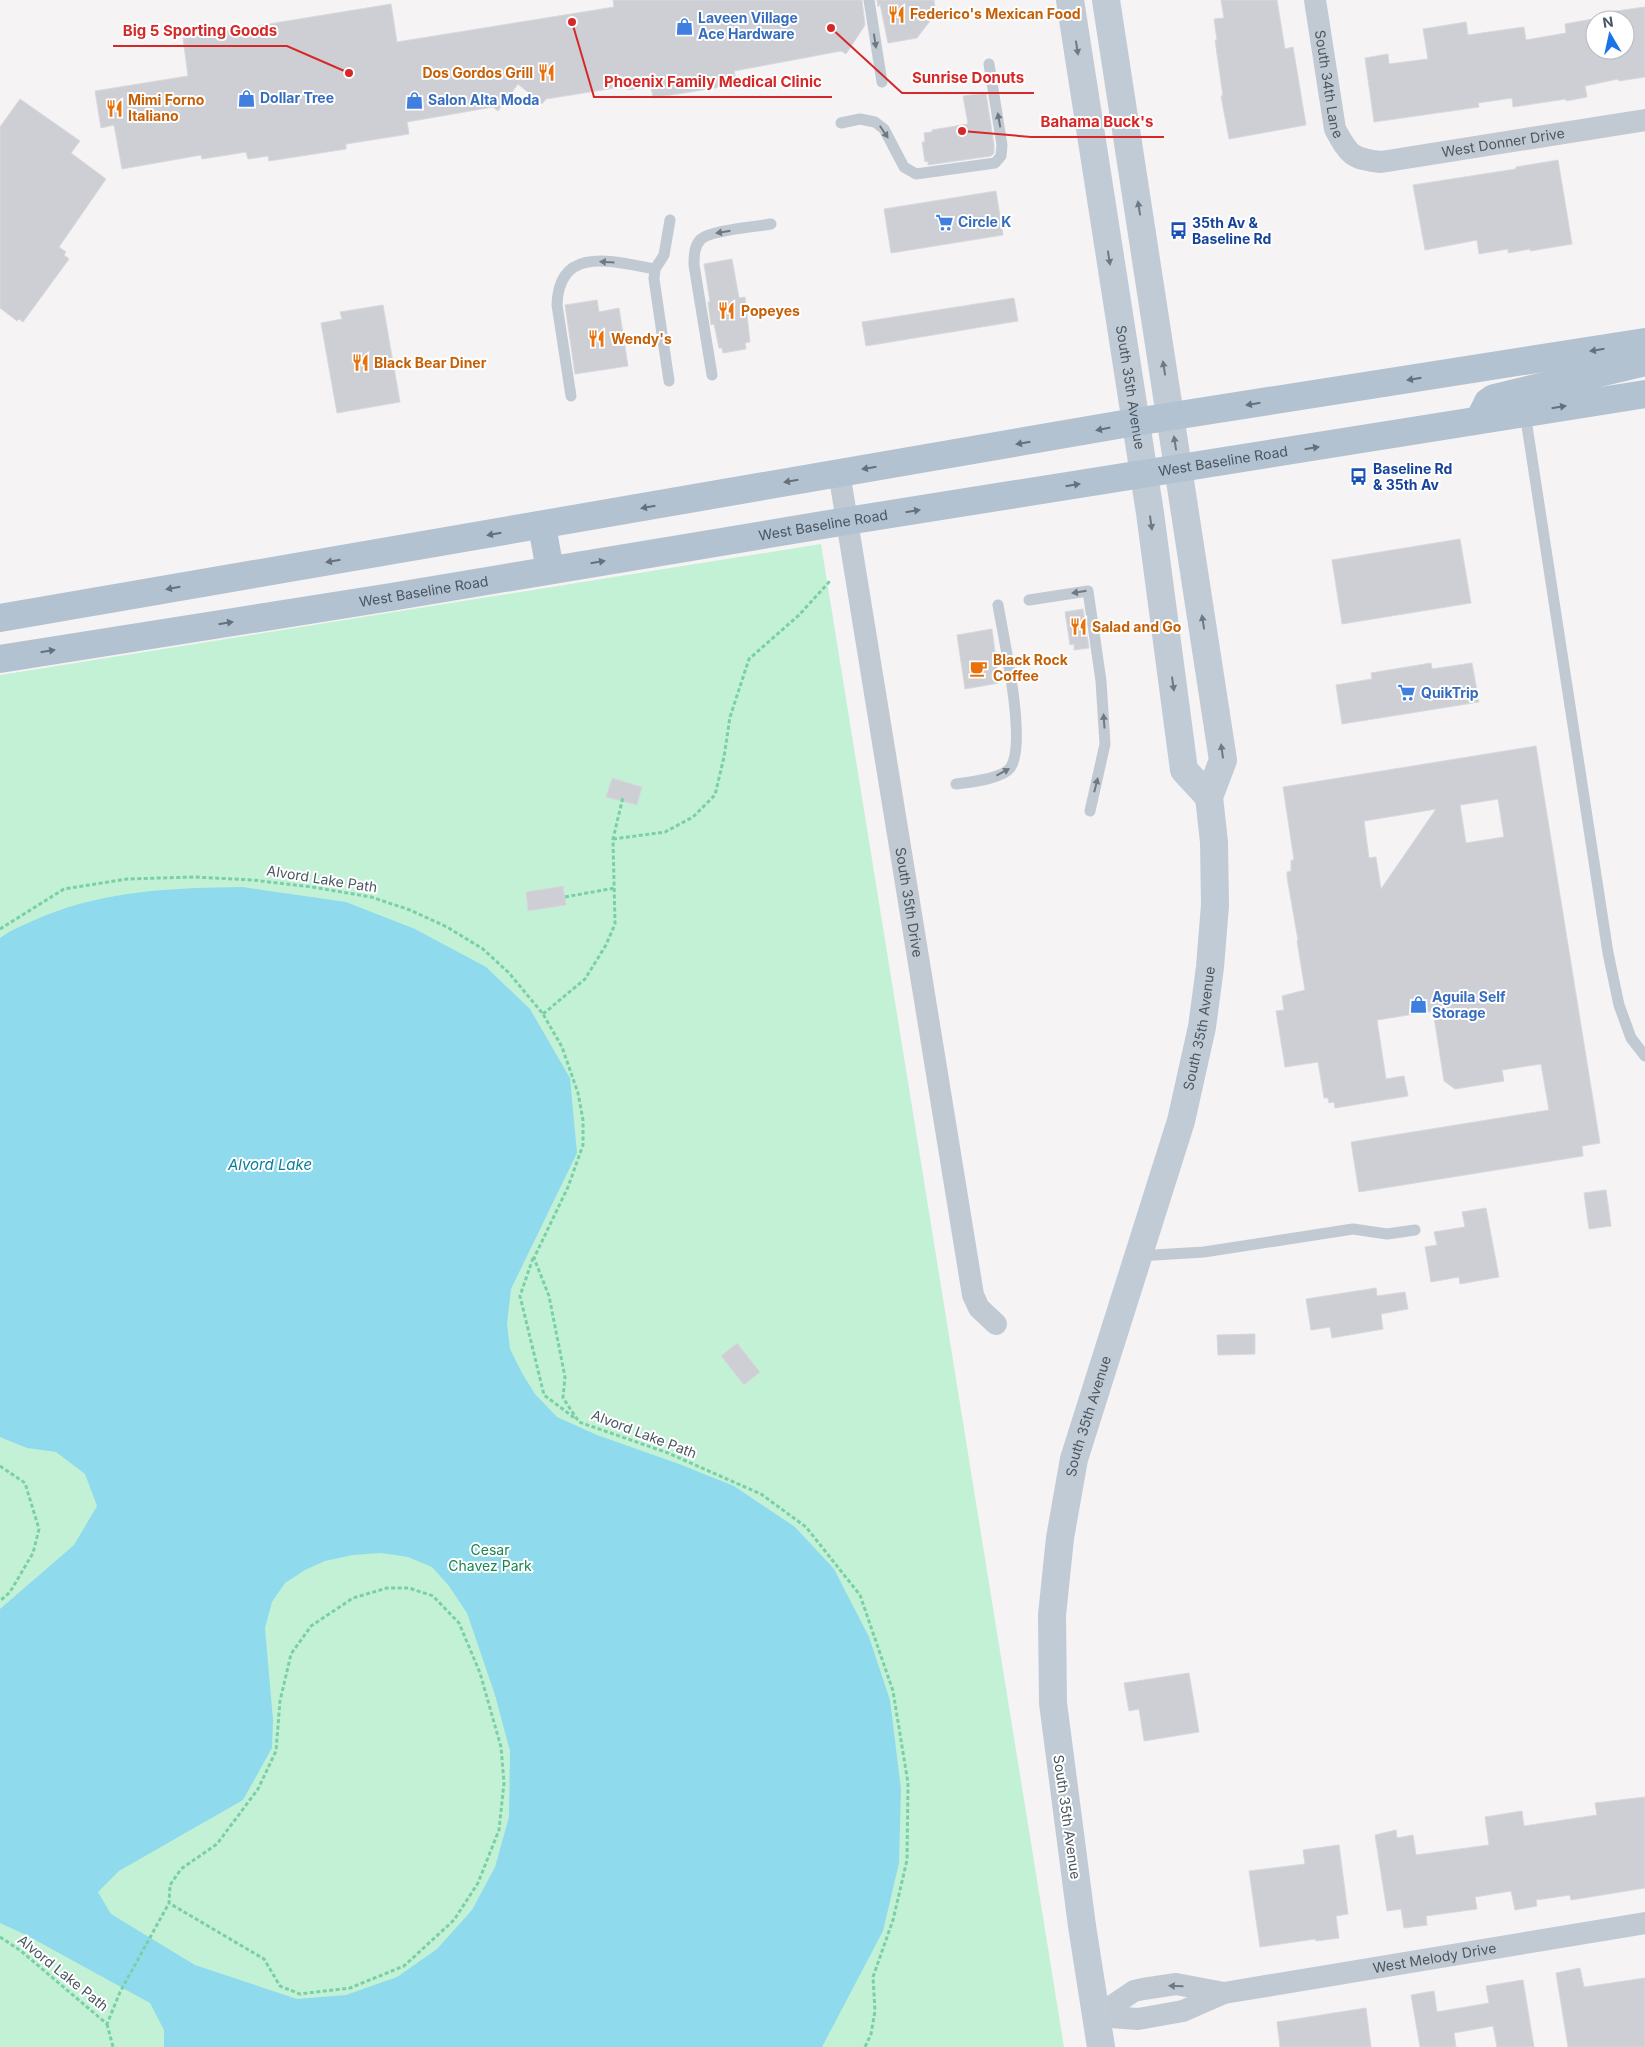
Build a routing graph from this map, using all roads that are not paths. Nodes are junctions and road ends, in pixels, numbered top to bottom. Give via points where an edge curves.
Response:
1 (869, 0) edge
2 (1070, 0) edge
3 (1106, 0) edge
4 (1315, 0) edge
5 (989, 64) dead end
6 (882, 82) dead end
7 (1645, 120) edge
8 (841, 123) dead end
9 (1360, 160) joint
10 (670, 220) dead end
11 (771, 224) dead end
12 (655, 269) junction
13 (1645, 342) edge
14 (1645, 362) edge
15 (712, 375) dead end
16 (669, 381) dead end
17 (1645, 394) edge
18 (570, 396) dead end
19 (1525, 413) junction
20 (1171, 417) junction
21 (1480, 420) junction
22 (1135, 422) junction
23 (1179, 469) junction
24 (840, 472) junction
25 (1143, 474) junction
26 (847, 521) junction
27 (542, 526) junction
28 (550, 570) junction
29 (1029, 600) dead end
30 (998, 605) dead end
31 (0, 618) edge
32 (0, 659) edge
33 (956, 784) dead end
34 (1208, 796) junction
35 (1090, 811) dead end
36 (1645, 1056) edge
37 (1415, 1230) dead end
38 (1138, 1256) junction
39 (996, 1324) dead end
40 (1645, 1923) edge
41 (1097, 2016) junction
42 (1101, 2047) edge

1 -> 6 lane
2 -> 22 main road, South 35th Avenue
20 -> 3 main road
4 - 9 street, South 34th Lane via 1336,129 1344,147
8 -> 5 lane via 875,122 884,129 904,167 916,174 995,163 1001,156 1002,145
7 - 9 street, West Donner Drive via 1381,162
10 - 12 lane via 664,255
11 -> 15 lane via 710,234 700,240 694,250
12 - 16 lane via 654,288
12 -> 18 lane via 601,261 580,263 569,270 557,295 557,305
13 -> 20 main road
14 - 21 main road via 1494,398 1488,402
19 -> 17 main road, West Baseline Road
19 - 21 main road, West Baseline Road
19 - 36 lane via 1608,954 1619,1005 1631,1038
20 - 22 main road
23 -> 20 main road
23 -> 21 main road, West Baseline Road
22 -> 24 main road
22 - 25 main road, South 35th Avenue
23 - 25 main road, West Baseline Road
34 -> 23 main road via 1223,760
24 - 26 street, South 35th Drive
24 -> 27 main road
26 -> 25 main road, West Baseline Road
25 -> 34 main road, South 35th Avenue via 1184,770
28 -> 26 main road, West Baseline Road
26 - 39 street, South 35th Drive via 973,1295 979,1308
27 - 28 main road
27 -> 31 main road
32 -> 28 main road, West Baseline Road
35 -> 29 lane via 1106,744 1102,681 1088,590
33 -> 30 lane via 1000,776 1010,770 1015,760 1016,714
34 - 38 main road, South 35th Avenue via 1214,842 1215,905 1202,1027 1181,1121
37 - 38 lane via 1387,1234 1353,1229 1204,1252
38 - 41 main road, South 35th Avenue via 1074,1459 1060,1538 1052,1615 1053,1703
40 - 41 street, West Melody Drive via 1224,1993 1176,1984 1143,1989 1134,1991
41 - 42 main road, South 35th Avenue

